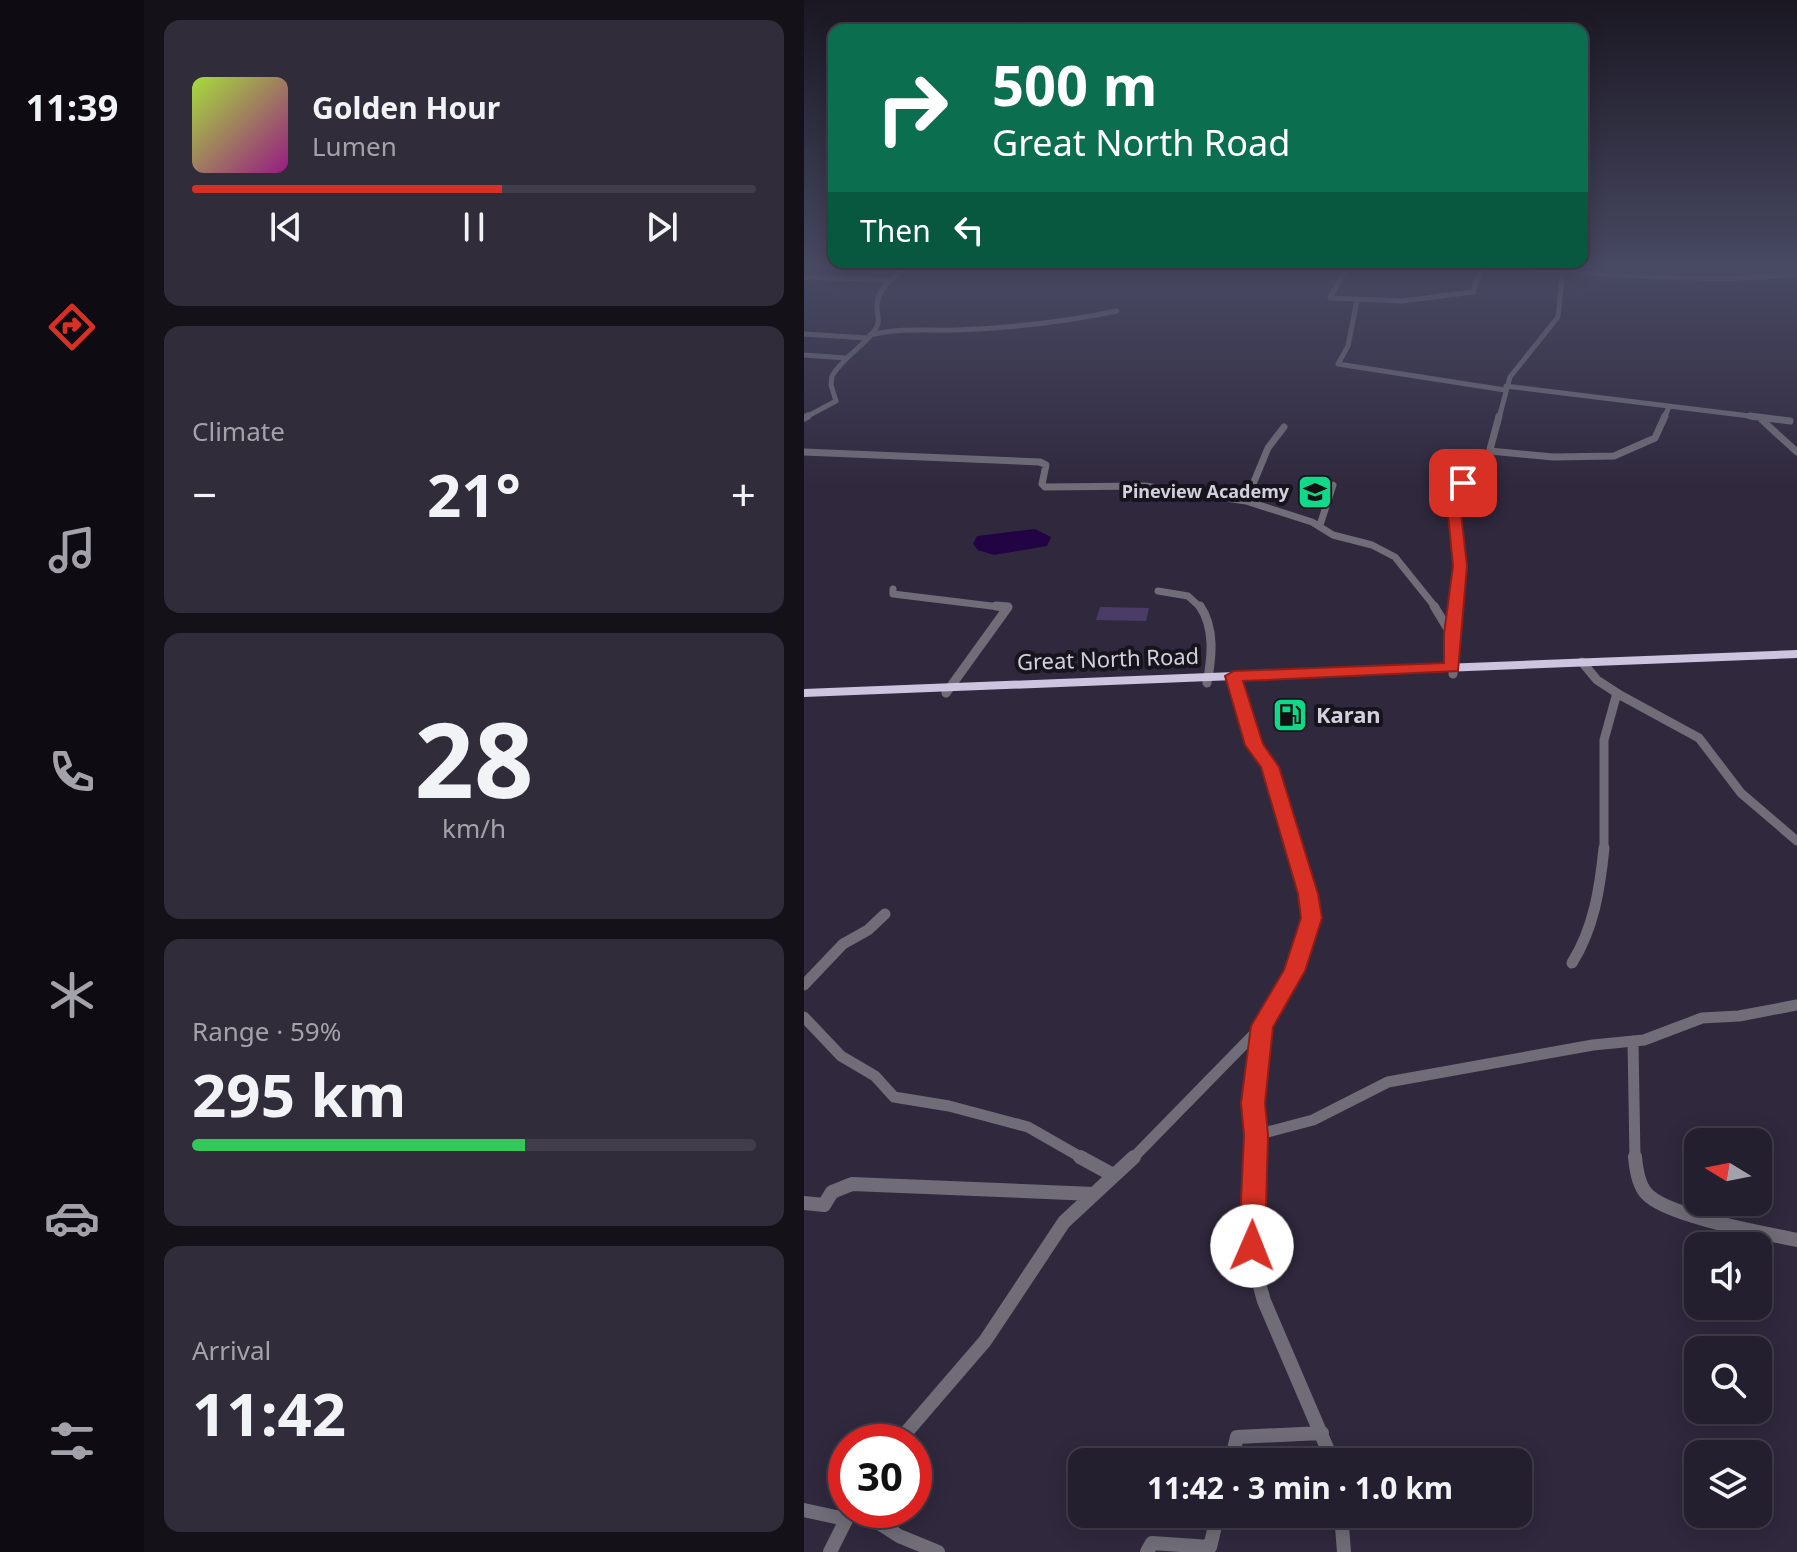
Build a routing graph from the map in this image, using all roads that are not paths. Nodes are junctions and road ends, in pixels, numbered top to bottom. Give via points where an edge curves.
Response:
1 (865, 340) edge
2 (1349, 340) edge
3 (1541, 340) edge
4 (804, 355) edge
5 (846, 358) junction
6 (1506, 388) junction
7 (1669, 407) junction
8 (804, 418) edge
9 (1757, 418) junction
10 (1790, 421) dead end
11 (1284, 427) dead end
12 (1490, 451) junction
13 (804, 452) edge
14 (1797, 452) edge
15 (1333, 485) dead end
16 (1246, 501) junction
17 (1320, 525) junction
18 (893, 589) dead end
19 (1158, 591) dead end
20 (1451, 634) junction
21 (1797, 654) edge
22 (1797, 662) edge
23 (1585, 666) junction
24 (1453, 671) junction
25 (1234, 679) junction
26 (1208, 680) junction
27 (948, 690) junction
28 (1617, 693) junction
29 (804, 695) edge
30 (1797, 841) edge
31 (885, 914) dead end
32 (1572, 963) dead end
33 (804, 985) edge
34 (1797, 1005) edge
35 (804, 1017) edge
36 (1262, 1026) junction
37 (1633, 1041) junction
38 (1256, 1135) junction
39 (1113, 1175) junction
40 (1094, 1194) junction
41 (804, 1203) edge
42 (1797, 1240) edge
43 (913, 1424) edge
44 (1322, 1433) junction
45 (1234, 1448) edge
46 (1328, 1448) edge
47 (804, 1510) edge
48 (828, 1513) edge
49 (842, 1528) edge
50 (887, 1528) edge
51 (1215, 1528) edge
52 (1342, 1528) edge
53 (830, 1552) edge
54 (938, 1552) edge
55 (1147, 1552) edge
56 (1344, 1552) edge

1 - 5 street
2 - 6 street via 1341,366
3 - 6 street
4 - 5 street
5 - 8 street via 831,380 836,401
6 - 7 street
6 - 12 street
7 - 9 street
7 - 12 street via 1655,438 1614,456
9 - 10 street
9 - 14 street
11 - 16 street via 1268,448
12 - 20 street via 1453,504 1460,566
13 - 16 street via 1040,462 1046,465 1045,487 1145,486
15 - 17 street
16 - 17 street
17 - 20 street via 1333,535 1395,557
18 - 27 street via 893,594 1008,607
19 - 26 street via 1190,597 1199,606 1210,630
20 - 24 street
21 - 23 highway, Great North Road
22 - 23 highway, Great North Road
23 - 24 highway, Great North Road
23 - 28 street
24 - 25 highway, Great North Road
25 - 26 highway, Great North Road
25 - 36 street via 1254,745 1270,767 1311,905 1302,953
26 - 27 highway, Great North Road
27 - 29 highway, Great North Road
28 - 30 street via 1699,738 1741,793
28 - 32 street via 1604,742 1606,803 1593,916 1583,949
31 - 33 street via 843,944
34 - 37 street via 1702,1018
35 - 39 street via 841,1056 875,1076 894,1097 1028,1127
36 - 38 street via 1253,1103
36 - 39 street
37 - 38 street via 1388,1082 1299,1126
37 - 42 street via 1637,1172 1647,1196 1667,1207
38 - 44 street via 1252,1246 1258,1285
39 - 40 street
40 - 41 street via 852,1184 832,1192 824,1205
40 - 43 street via 1048,1242 993,1331
44 - 45 street via 1237,1437
44 - 46 street
47 - 48 street
49 - 53 street
50 - 54 street
51 - 55 street via 1210,1547 1152,1543
52 - 56 street

